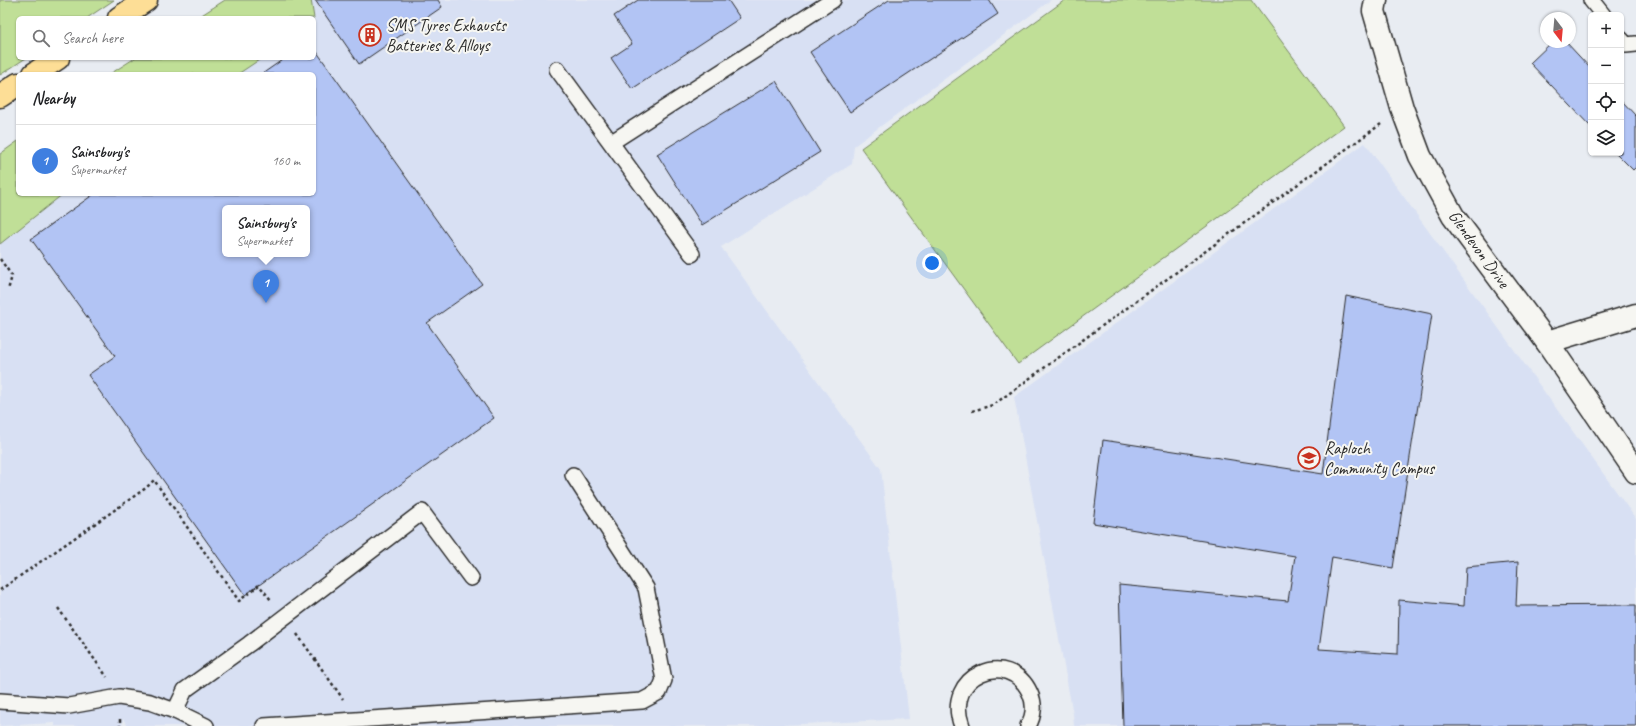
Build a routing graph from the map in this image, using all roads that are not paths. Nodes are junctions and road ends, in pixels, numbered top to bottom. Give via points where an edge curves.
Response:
1 (146, 0) edge
2 (832, 0) edge
3 (1376, 0) edge
4 (1591, 0) edge
5 (1601, 12) edge
6 (122, 16) edge
7 (1624, 43) edge
8 (1636, 44) edge
9 (55, 60) edge
10 (557, 69) dead end
11 (37, 72) edge
12 (16, 85) edge
13 (0, 96) edge
14 (612, 142) junction
15 (692, 254) dead end
16 (1636, 315) edge
17 (1547, 342) junction
18 (1636, 472) edge
19 (573, 475) dead end
20 (470, 578) dead end
21 (0, 701) edge
22 (175, 711) junction
23 (206, 726) edge
24 (264, 726) edge
25 (962, 726) edge
26 (1028, 726) edge

1 - 6 main road
2 - 14 lane
3 - 17 street, Glendevon Drive via 1374,11 1402,108 1420,156 1453,216
4 - 5 lane
7 - 8 lane via 1626,45
9 - 11 main road
10 - 14 lane
12 - 13 main road
14 - 15 lane
16 - 17 street
17 - 18 street, Glendevon Drive
19 - 24 lane via 646,588 664,680 659,692 642,701
20 - 22 lane via 422,512 185,690
21 - 22 lane via 69,706 119,697 150,702
22 - 23 lane
25 - 26 lane via 957,704 967,682 987,670 999,670 1010,672 1027,687 1034,709

